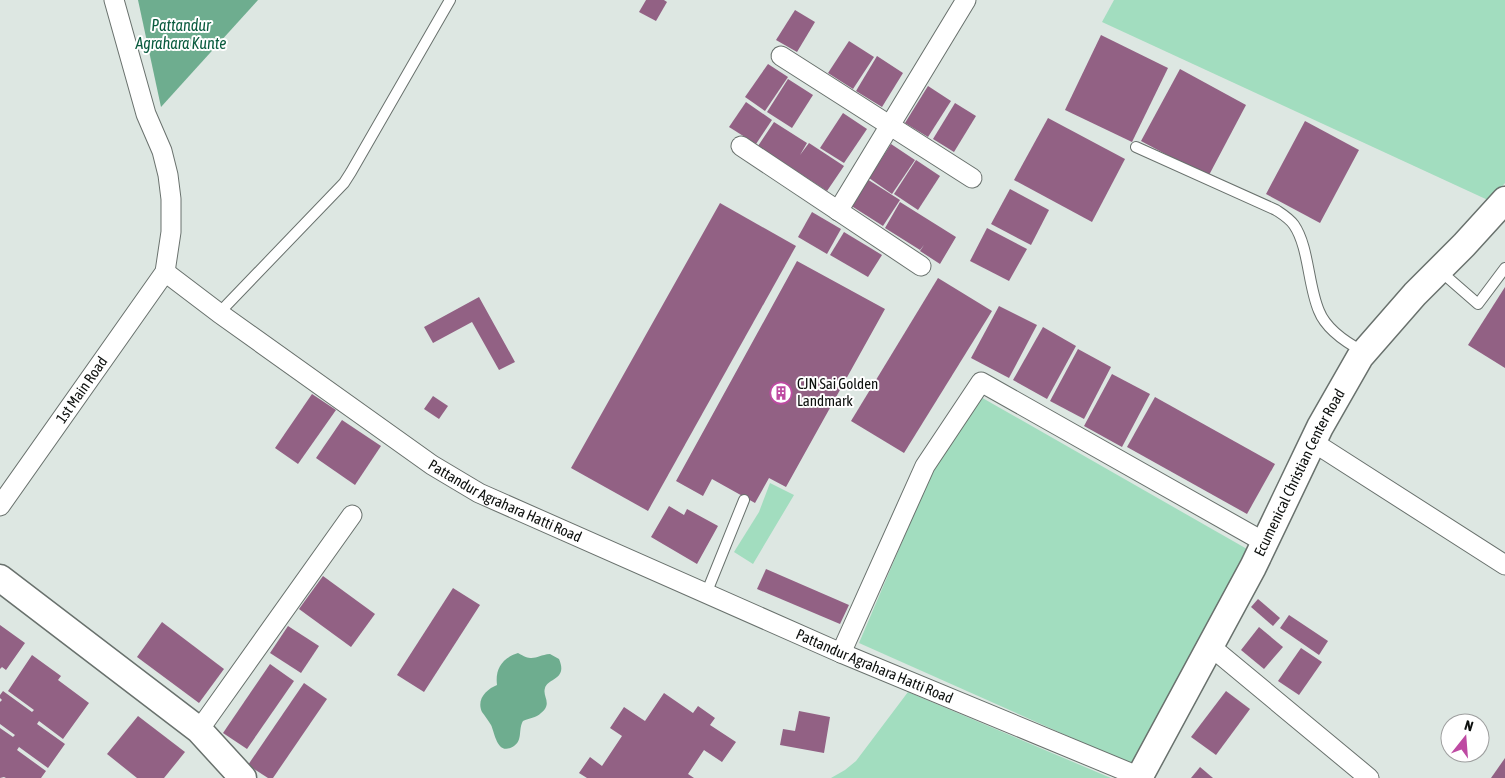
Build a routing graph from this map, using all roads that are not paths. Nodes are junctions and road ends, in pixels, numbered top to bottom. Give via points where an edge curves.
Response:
1 (114, 0) edge
2 (450, 0) edge
3 (966, 0) edge
4 (781, 56) dead end
5 (890, 126) junction
6 (741, 146) dead end
7 (1136, 147) dead end
8 (972, 178) dead end
9 (1505, 200) edge
10 (838, 211) junction
11 (921, 266) dead end
12 (1505, 268) edge
13 (1439, 270) junction
14 (165, 272) junction
15 (219, 314) junction
16 (1364, 352) junction
17 (1313, 442) junction
18 (744, 500) dead end
19 (0, 506) edge
20 (352, 515) dead end
21 (1264, 542) junction
22 (1505, 565) edge
23 (0, 578) edge
24 (706, 594) junction
25 (1210, 646) junction
26 (841, 653) junction
27 (199, 730) junction
28 (243, 778) edge
29 (1139, 778) edge
30 (1369, 778) edge

1 - 14 street via 146,114 168,175 171,232
2 - 15 lane via 344,183
3 - 5 street
4 - 5 street
5 - 8 street
5 - 10 street
6 - 10 street
7 - 16 lane via 1286,217 1301,240 1319,311 1333,331
9 - 13 street, Ecumenical Christian Center Road
10 - 11 street
12 - 13 lane via 1478,304
13 - 16 street, Ecumenical Christian Center Road
14 - 15 street, Pattandur Agrahara Hatti Road
14 - 19 street, 1st Main Road
15 - 24 street, Pattandur Agrahara Hatti Road via 432,465 479,493
16 - 17 street, Ecumenical Christian Center Road
17 - 21 street, Ecumenical Christian Center Road
17 - 22 street
18 - 24 lane
20 - 27 street
21 - 25 street, Ecumenical Christian Center Road
21 - 26 street via 981,382 925,466
23 - 27 street
24 - 26 street, Pattandur Agrahara Hatti Road
25 - 29 street, Ecumenical Christian Center Road
25 - 30 street
26 - 29 street, Pattandur Agrahara Hatti Road
27 - 28 street

